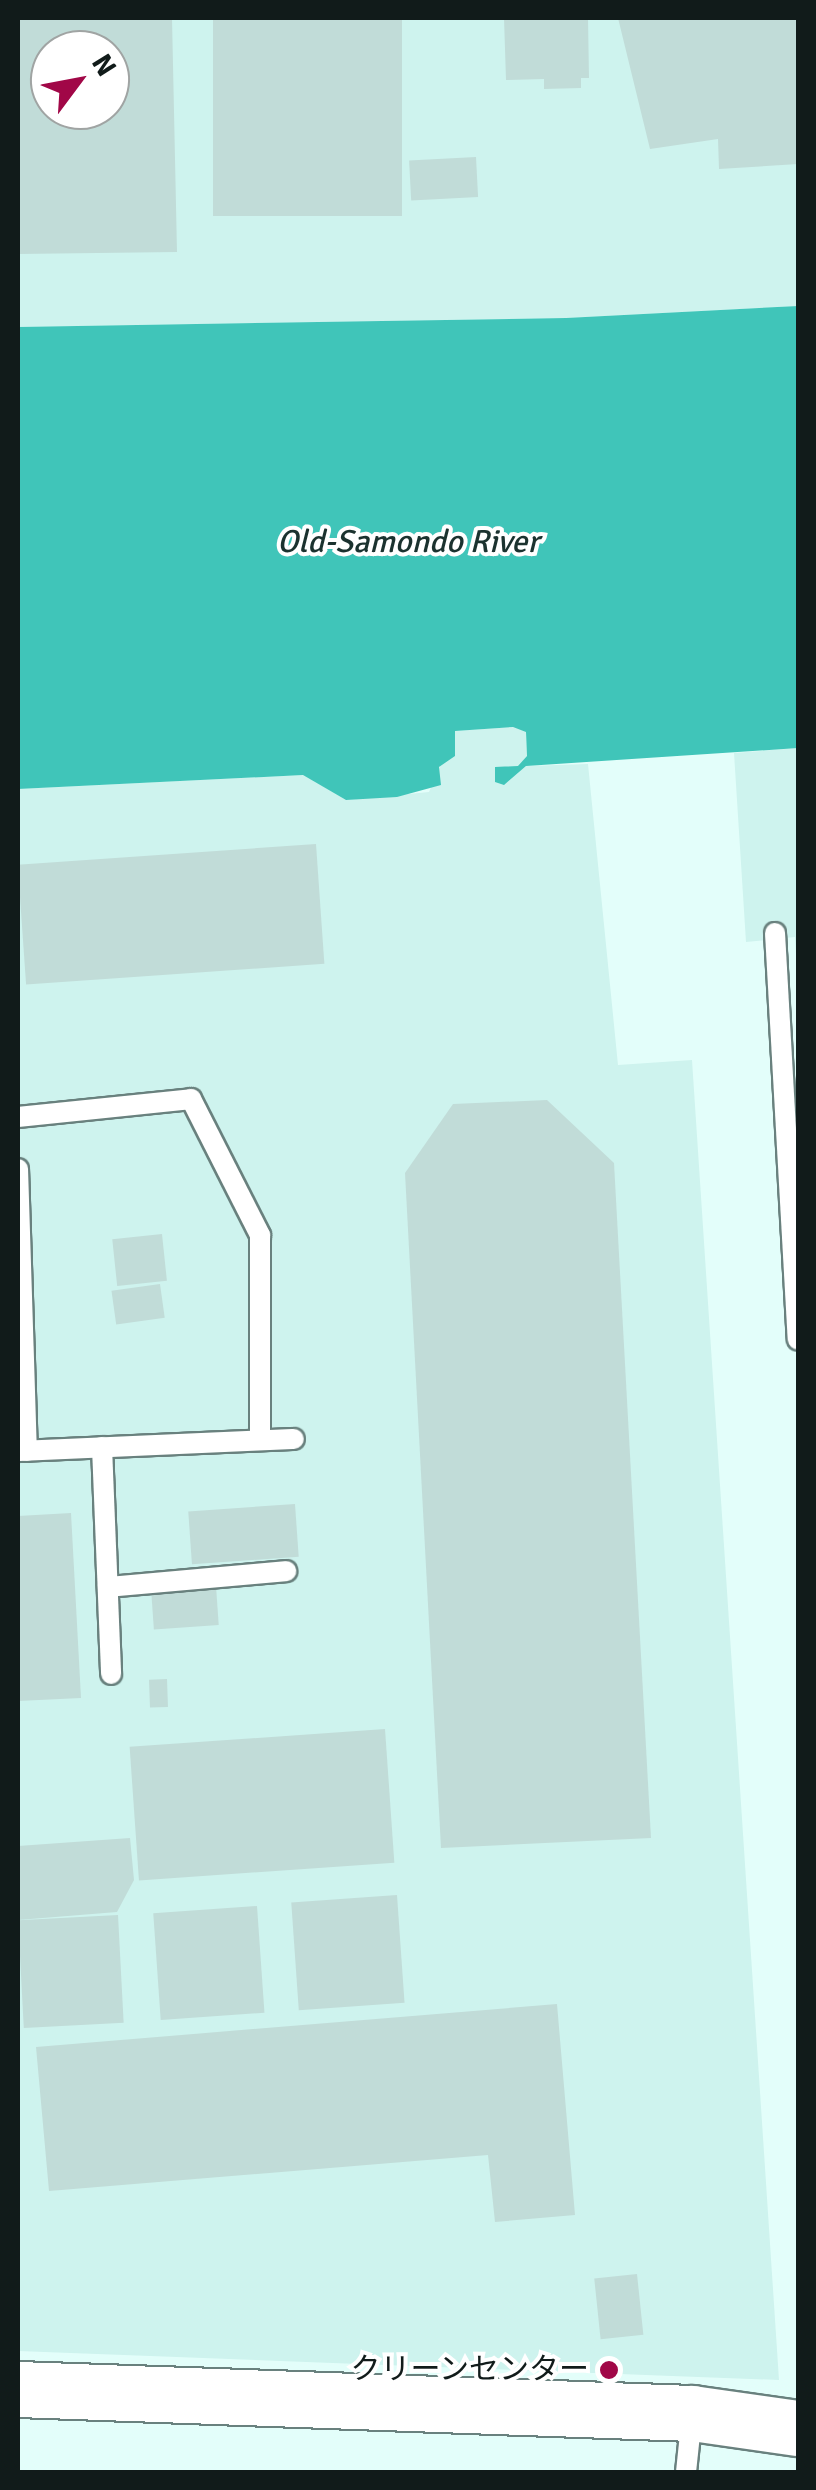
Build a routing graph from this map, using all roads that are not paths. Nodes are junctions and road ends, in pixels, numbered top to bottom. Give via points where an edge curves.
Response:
1 (775, 933) dead end
2 (798, 1058) edge
3 (784, 1089) junction
4 (18, 1117) edge
5 (18, 1168) edge
6 (798, 1340) edge
7 (294, 1439) dead end
8 (260, 1440) junction
9 (102, 1447) junction
10 (22, 1451) edge
11 (286, 1570) dead end
12 (108, 1586) junction
13 (112, 1674) dead end
14 (18, 2389) edge
15 (692, 2413) junction
16 (798, 2428) edge
17 (686, 2472) edge

1 - 3 lane
2 - 3 lane
3 - 6 lane
4 - 8 lane via 191,1099 260,1235
5 - 10 lane
7 - 8 lane
8 - 9 lane
9 - 10 lane
9 - 12 lane
11 - 12 lane
12 - 13 lane
14 - 15 main road
15 - 16 main road
15 - 17 lane

